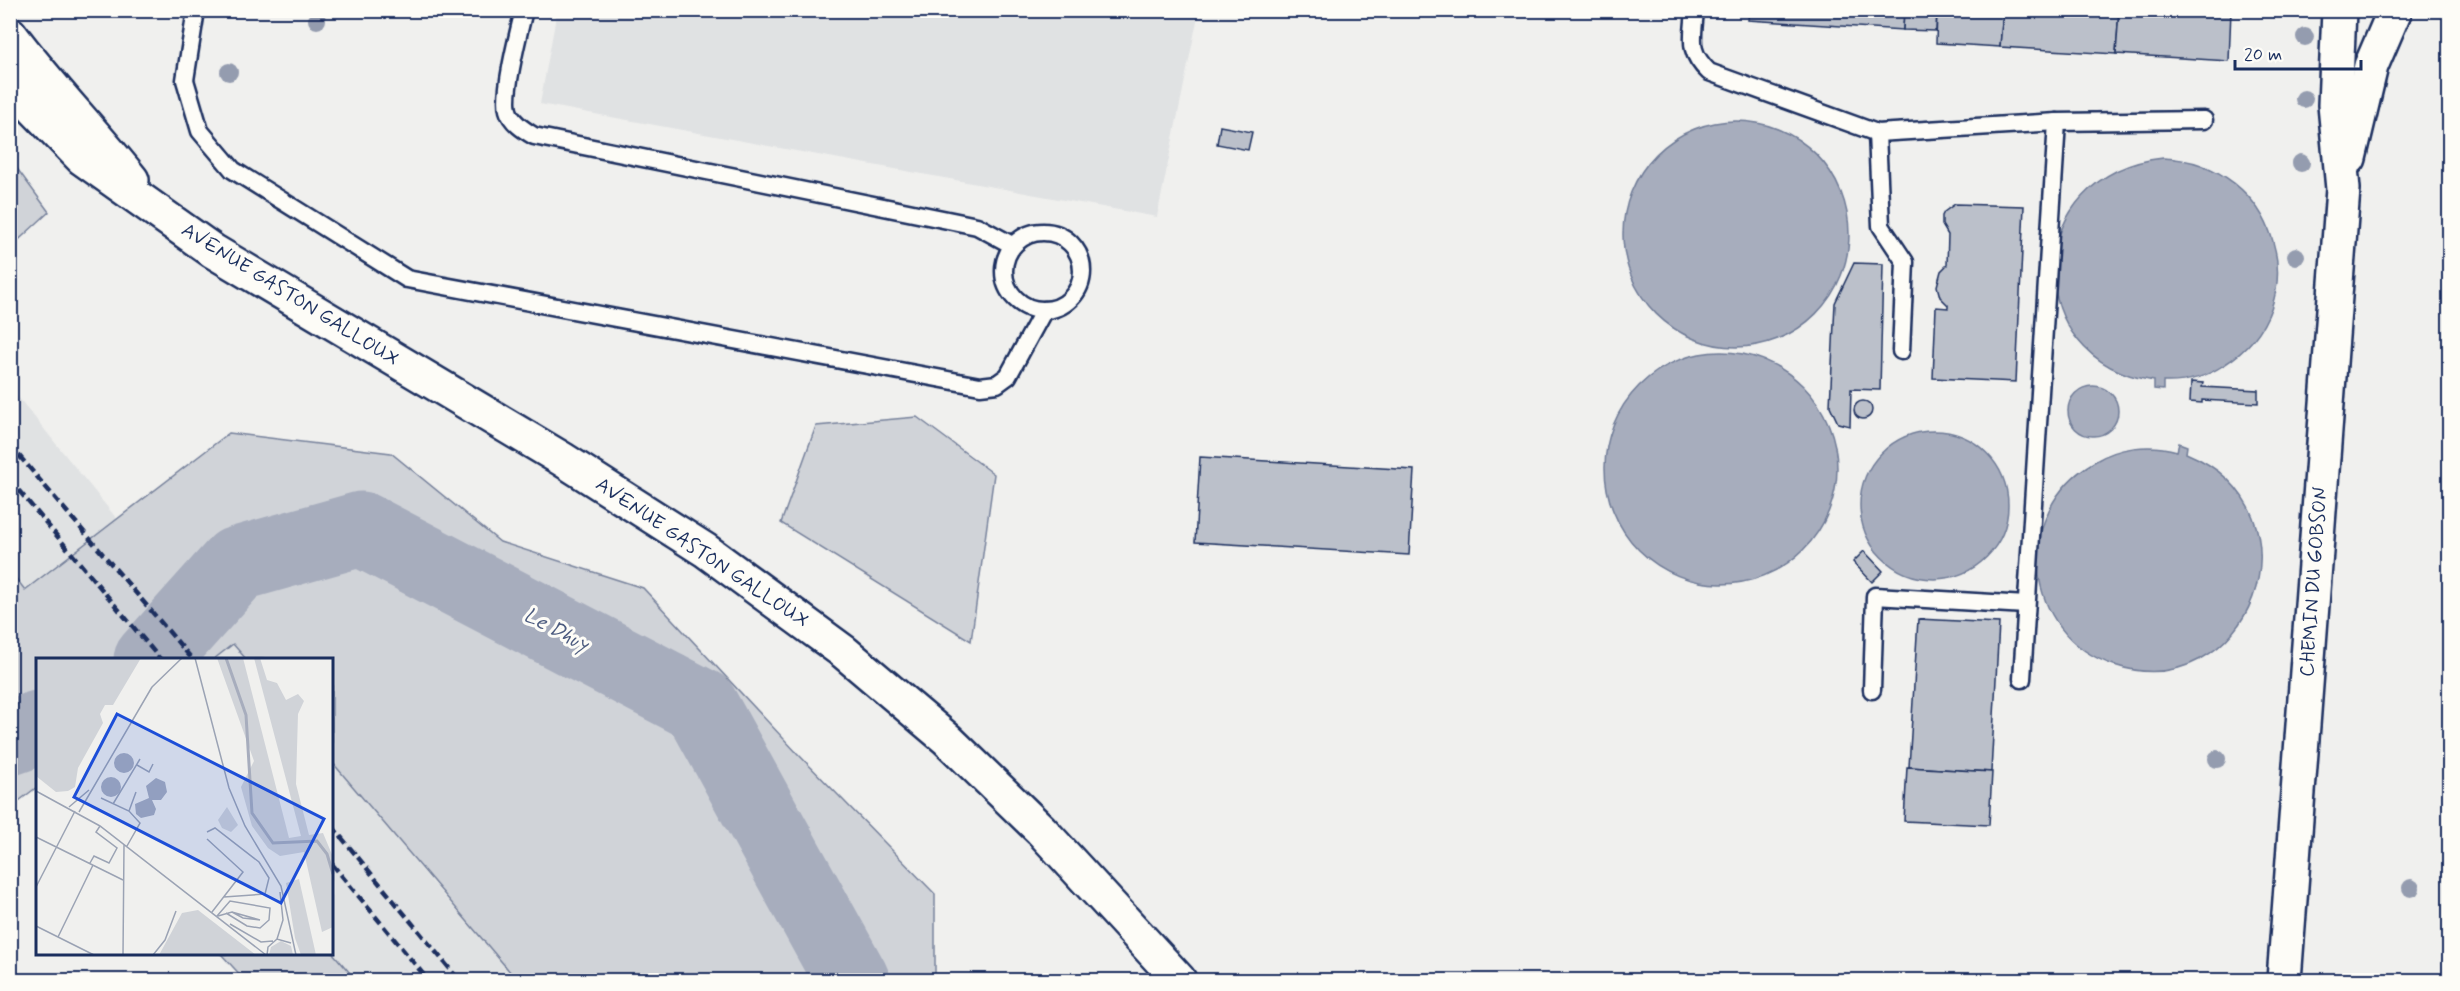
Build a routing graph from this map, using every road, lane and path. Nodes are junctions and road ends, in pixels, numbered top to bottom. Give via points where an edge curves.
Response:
1 (196, 10) edge
2 (524, 10) edge
3 (1695, 10) edge
4 (2339, 10) edge
5 (2395, 10) edge
6 (10, 34) edge
7 (10, 84) edge
8 (2204, 120) dead end
9 (2057, 122) junction
10 (1877, 133) junction
11 (2343, 183) junction
12 (158, 212) junction
13 (1012, 245) junction
14 (1044, 310) junction
15 (1901, 351) dead end
16 (2026, 605) junction
17 (2022, 679) dead end
18 (1872, 690) dead end
19 (1179, 981) edge
20 (2284, 981) edge

1 - 14 lane via 185,80 200,131 233,170 407,279 980,386 997,384 1008,376
2 - 13 lane via 507,110 520,128 534,136 977,226
3 - 10 lane via 1693,45 1697,60 1709,72
4 - 11 main road, CHEMIN DU GOBSON via 2335,105
5 - 11 main road, CHEMIN DU GOBSON via 2371,66
6 - 12 main road, AVENUE GASTON GALLOUX
7 - 12 main road, AVENUE GASTON GALLOUX via 82,158
8 - 9 lane
9 - 10 lane
9 - 16 lane
10 - 15 lane via 1881,226 1905,262
11 - 20 main road, CHEMIN DU GOBSON
12 - 19 main road, AVENUE GASTON GALLOUX via 213,251 562,459 705,550 844,652 947,739 1041,830
13 - 14 lane via 1003,269 1004,282 1019,302
13 - 14 lane via 1022,237 1047,231 1060,235 1078,253 1082,266 1076,291 1068,301
16 - 17 lane
16 - 18 lane via 1875,596

